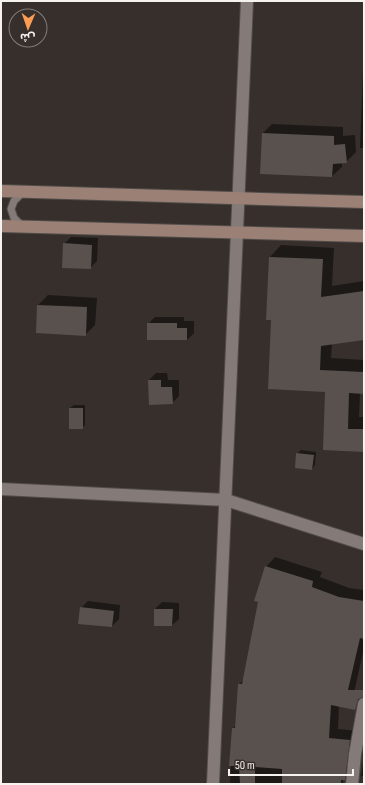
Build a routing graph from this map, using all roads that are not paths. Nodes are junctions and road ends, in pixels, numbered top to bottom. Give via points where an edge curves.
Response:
1 (247, 1) edge
2 (1, 191) edge
3 (23, 191) junction
4 (238, 198) junction
5 (364, 202) edge
6 (1, 226) edge
7 (23, 227) junction
8 (238, 232) junction
9 (364, 236) edge
10 (1, 489) edge
11 (226, 500) junction
12 (364, 544) edge
13 (364, 704) edge
14 (213, 784) edge
15 (352, 784) edge

1 - 4 street
2 - 3 street
3 - 4 street
3 - 7 lane via 11,209 14,218
4 - 5 street
4 - 8 street
6 - 7 street
7 - 8 street
8 - 9 street
8 - 11 street
10 - 11 street
11 - 12 street
11 - 14 street
13 - 15 street

